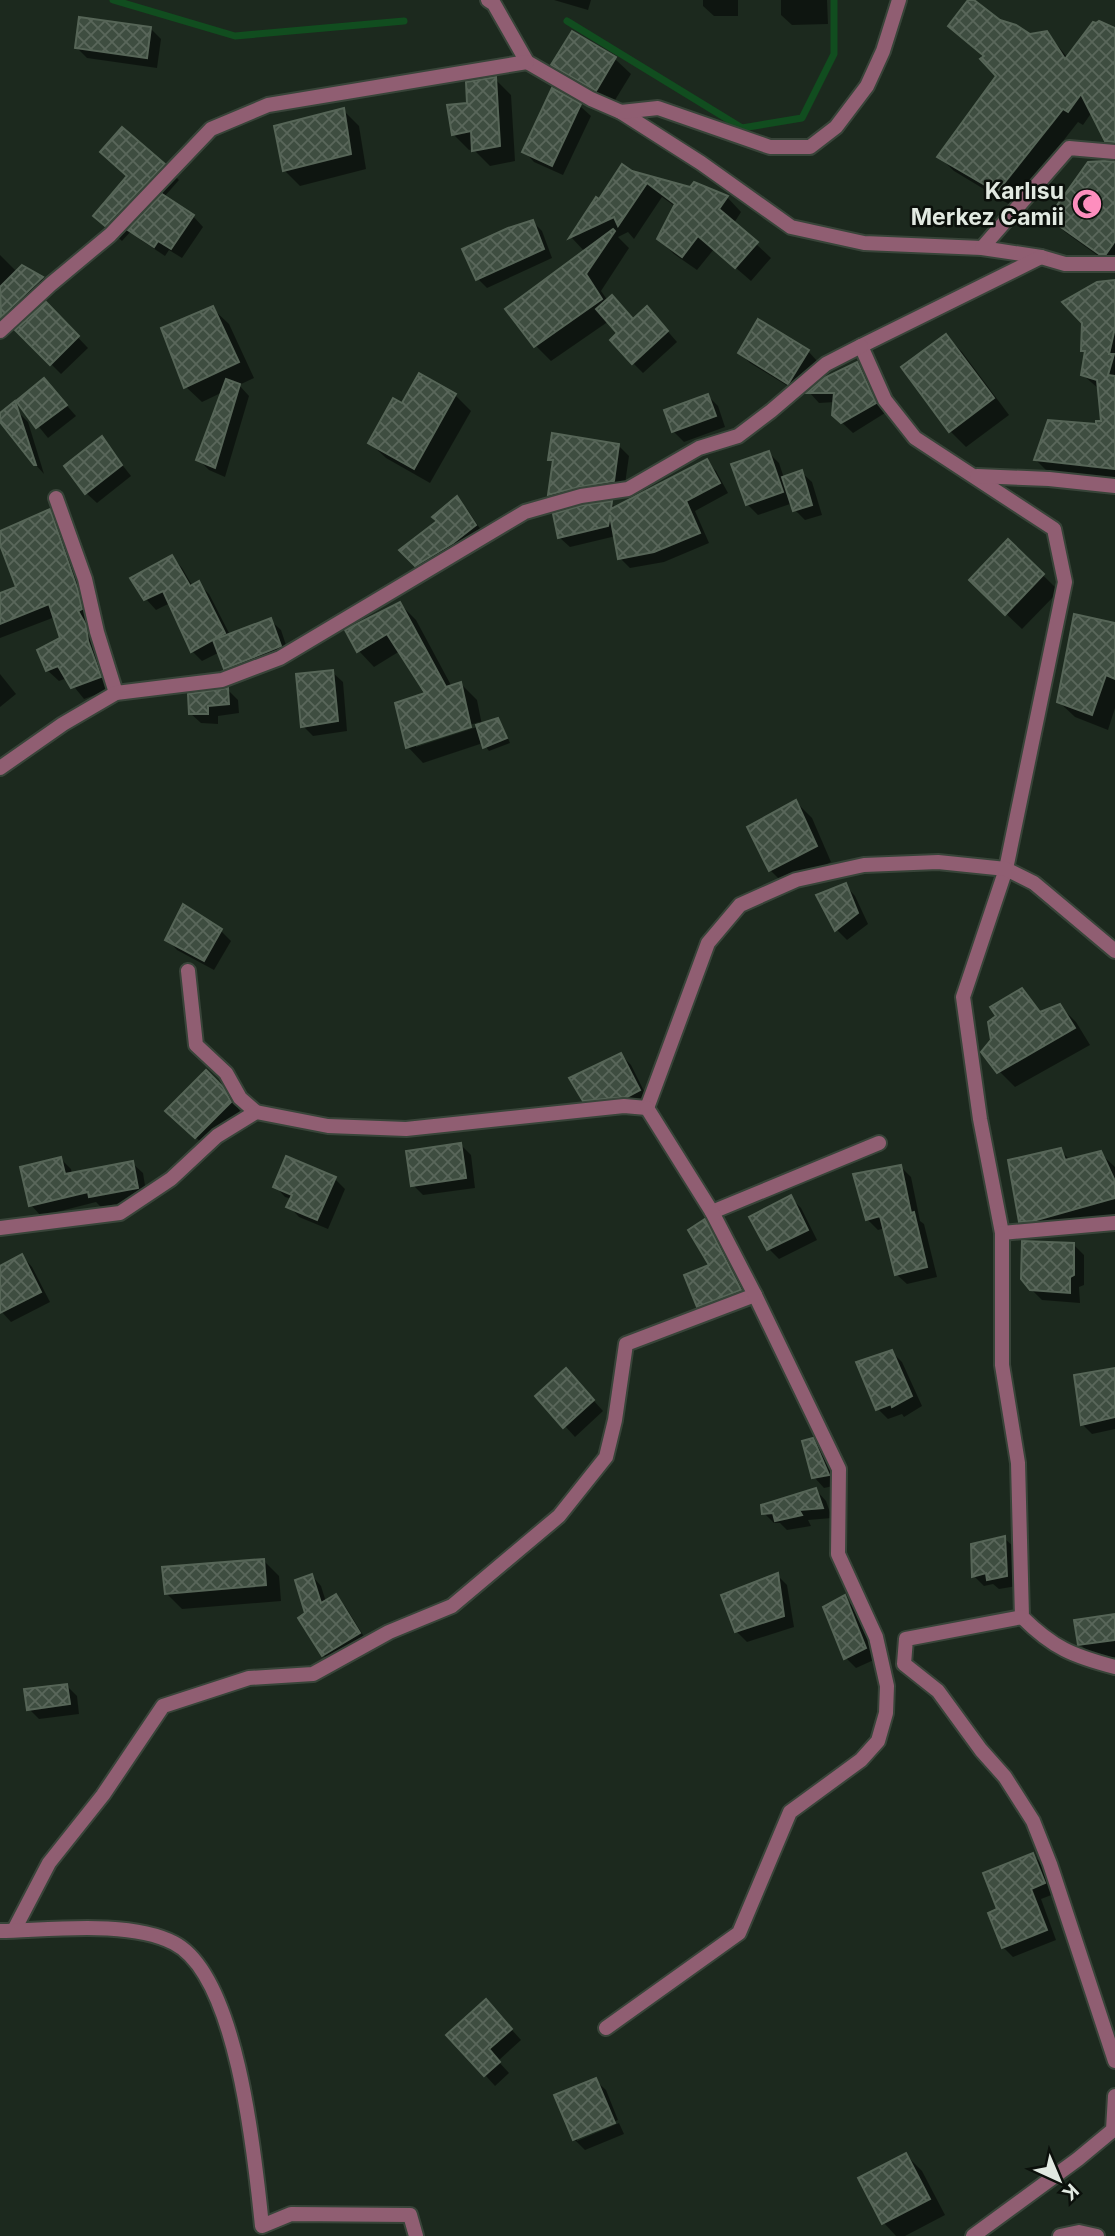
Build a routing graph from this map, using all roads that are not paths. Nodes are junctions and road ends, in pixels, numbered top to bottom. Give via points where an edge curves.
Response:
1 (488, 0) edge
2 (899, 0) edge
3 (527, 62) junction
4 (621, 112) junction
5 (1115, 152) edge
6 (982, 248) junction
7 (1041, 257) junction
8 (1115, 264) edge
9 (0, 331) edge
10 (861, 346) junction
11 (975, 476) junction
12 (1115, 486) edge
13 (56, 498) dead end
14 (116, 693) junction
15 (0, 768) edge
16 (1006, 869) junction
17 (1115, 951) edge
18 (188, 971) dead end
19 (647, 1108) junction
20 (256, 1112) junction
21 (879, 1143) dead end
22 (712, 1212) junction
23 (1115, 1223) edge
24 (0, 1228) edge
25 (1002, 1233) junction
26 (755, 1295) junction
27 (1022, 1617) junction
28 (1115, 1667) edge
29 (7, 1931) edge
30 (606, 2028) dead end
31 (1115, 2061) edge
32 (1115, 2096) edge
33 (416, 2236) edge
34 (973, 2236) edge
35 (1060, 2236) edge
36 (1097, 2236) edge

1 - 3 street
2 - 4 street via 867,86 836,127 810,148 770,147 658,108
3 - 4 street
3 - 9 street via 268,105 211,129 110,235
4 - 6 street via 790,227 864,243
5 - 6 street via 1069,148
6 - 7 street
7 - 8 street via 1065,264
7 - 10 street
10 - 11 street via 885,400 915,438
10 - 14 street via 826,364 738,436 699,448 628,489 525,512 280,658 222,680
11 - 12 street
11 - 16 street via 1054,529 1065,582
13 - 14 street via 85,579
14 - 15 street
16 - 17 street via 1034,883
16 - 19 street via 938,862 864,865 796,880 740,905 708,943
16 - 25 street via 963,997
18 - 20 street via 196,1045 226,1073 240,1098
19 - 20 street via 624,1106 406,1129 328,1126
19 - 22 street
20 - 24 street via 217,1136 171,1179 120,1213
21 - 22 street
22 - 26 street
23 - 25 street
25 - 27 street via 1002,1365 1018,1463
26 - 29 street via 626,1344 606,1457 559,1516 452,1605 388,1632 313,1674 249,1678 163,1706 103,1795 49,1863
26 - 30 street via 839,1469 838,1554 876,1637 887,1686 886,1713 878,1741 861,1760 790,1812 739,1933
27 - 28 street via 1043,1639
27 - 31 street via 906,1639 904,1664 938,1691 1033,1821
29 - 33 street via 126,1929 173,1942 192,1955 219,2003 232,2042 252,2138 261,2226 291,2214 410,2215
32 - 34 street via 1113,2130
35 - 36 street via 1079,2232

